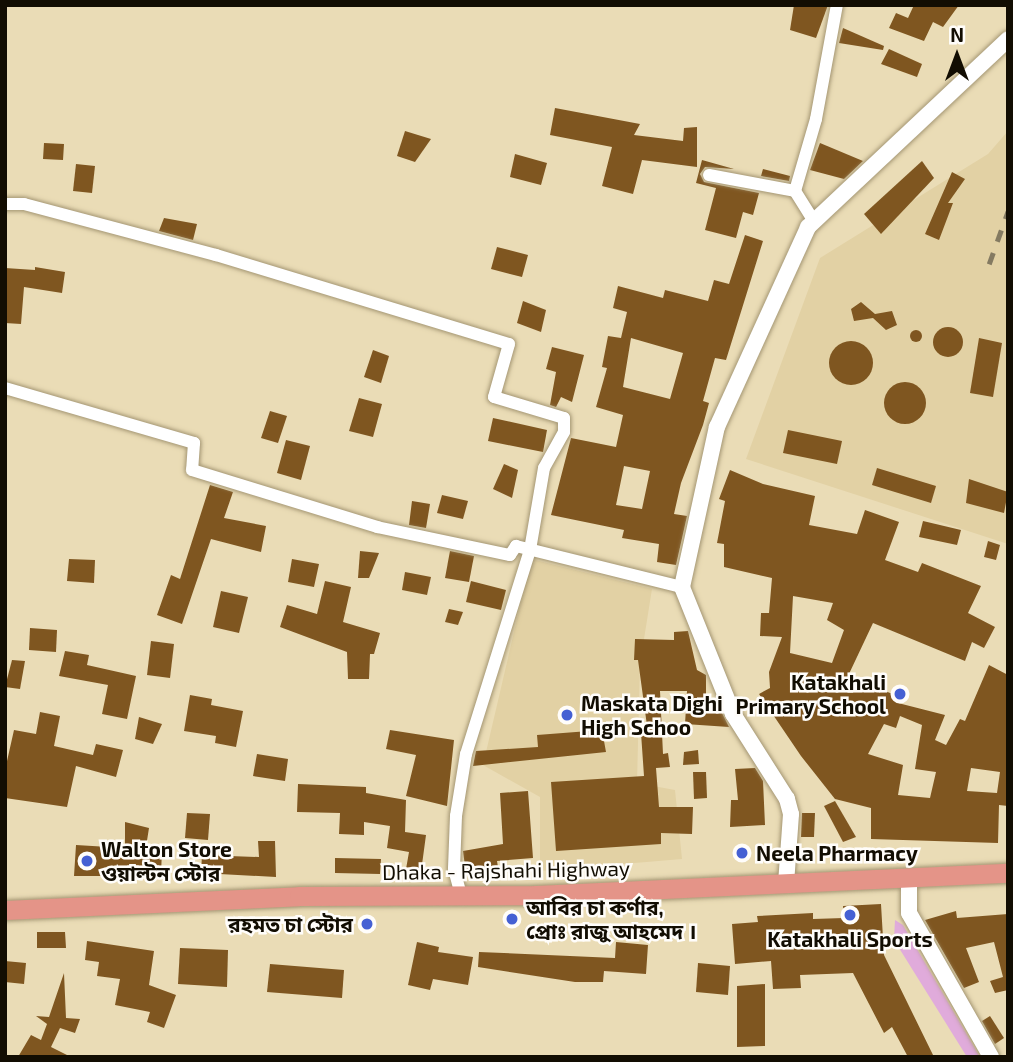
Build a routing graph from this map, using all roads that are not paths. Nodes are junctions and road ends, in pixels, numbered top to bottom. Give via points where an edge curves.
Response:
1 (837, 5) edge
2 (1008, 39) edge
3 (709, 175) dead end
4 (794, 191) junction
5 (5, 204) edge
6 (814, 221) junction
7 (5, 388) edge
8 (530, 550) junction
9 (682, 587) junction
10 (1008, 873) edge
11 (909, 878) junction
12 (786, 884) junction
13 (461, 895) junction
14 (5, 910) edge
15 (991, 1057) edge

1 - 4 street via 816,119
2 - 6 street
3 - 4 street
4 - 6 street
5 - 8 street via 24,204 216,255 509,344 494,397 564,418 564,432 544,468
6 - 9 street via 717,427
7 - 8 street via 194,443 192,470 377,527 510,555 516,547
8 - 9 street
8 - 13 street via 466,754 456,816 454,869
9 - 12 street via 733,714 787,799 791,814
10 - 11 highway, Dhaka - Rajshahi Highway
11 - 12 highway, Dhaka - Rajshahi Highway
11 - 15 street via 909,914
12 - 13 highway, Dhaka - Rajshahi Highway
13 - 14 highway, Dhaka - Rajshahi Highway via 299,896

